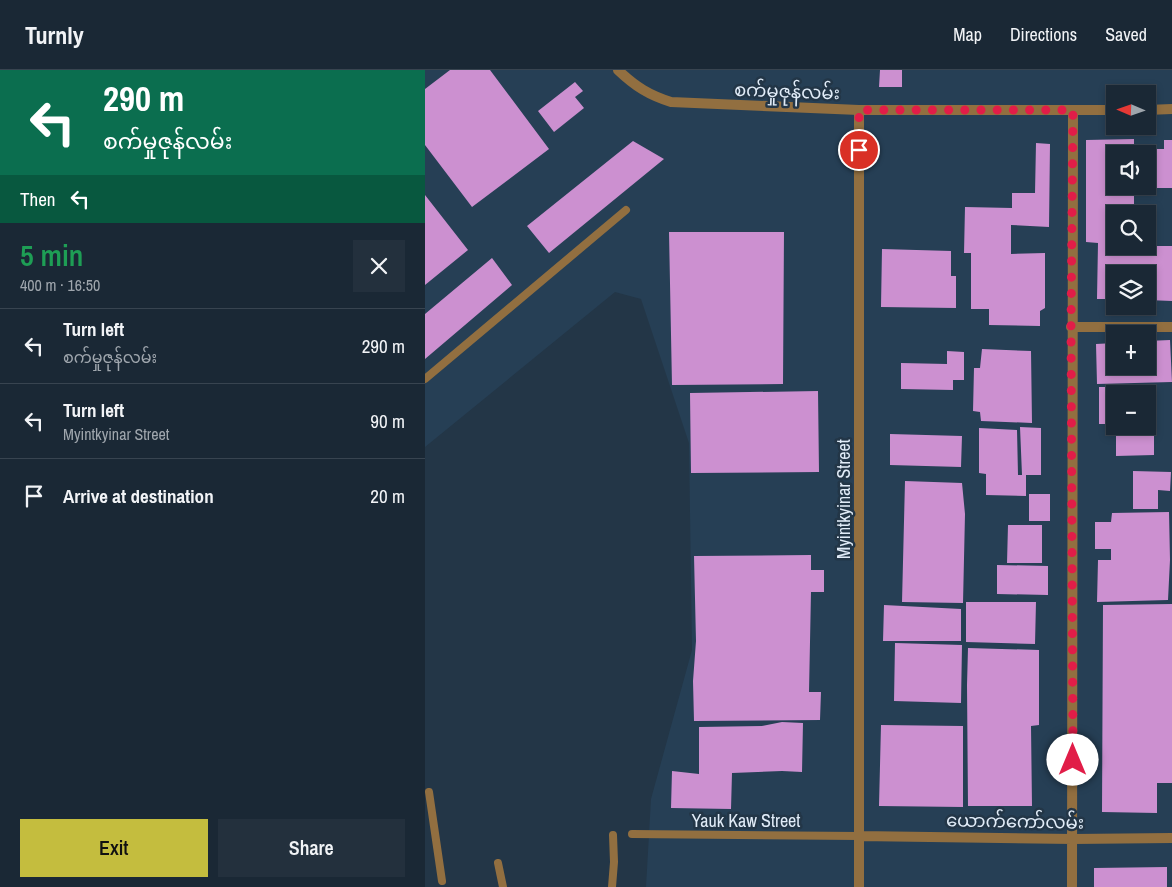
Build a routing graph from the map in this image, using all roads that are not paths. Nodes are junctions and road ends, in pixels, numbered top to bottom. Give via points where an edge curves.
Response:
1 (618, 70) edge
2 (859, 110) junction
3 (1073, 110) junction
4 (1106, 110) edge
5 (1156, 110) edge
6 (1172, 110) edge
7 (626, 210) dead end
8 (1071, 327) junction
9 (1172, 327) edge
10 (425, 380) edge
11 (429, 792) dead end
12 (632, 834) dead end
13 (613, 835) dead end
14 (859, 836) junction
15 (1172, 838) edge
16 (1073, 839) junction
17 (497, 863) dead end
18 (442, 881) dead end
19 (503, 887) edge
20 (612, 887) edge
21 (859, 887) edge
22 (1072, 887) edge

1 - 2 street, စက်မှုဇုန်လမ်း via 651,95 671,102
2 - 3 street, စက်မှုဇုန်လမ်း
2 - 14 street, Myintkyinar Street
3 - 4 street, စက်မှုဇုန်လမ်း
3 - 8 street
5 - 6 street
7 - 10 lane
8 - 9 street
8 - 16 street
11 - 18 lane
12 - 14 lane, Yauk Kaw Street
13 - 20 lane
14 - 16 street, ယောက်ကော်လမ်း
14 - 21 street, Myintkyinar Street
15 - 16 street, ယောက်ကော်လမ်း
16 - 22 street
17 - 19 lane

